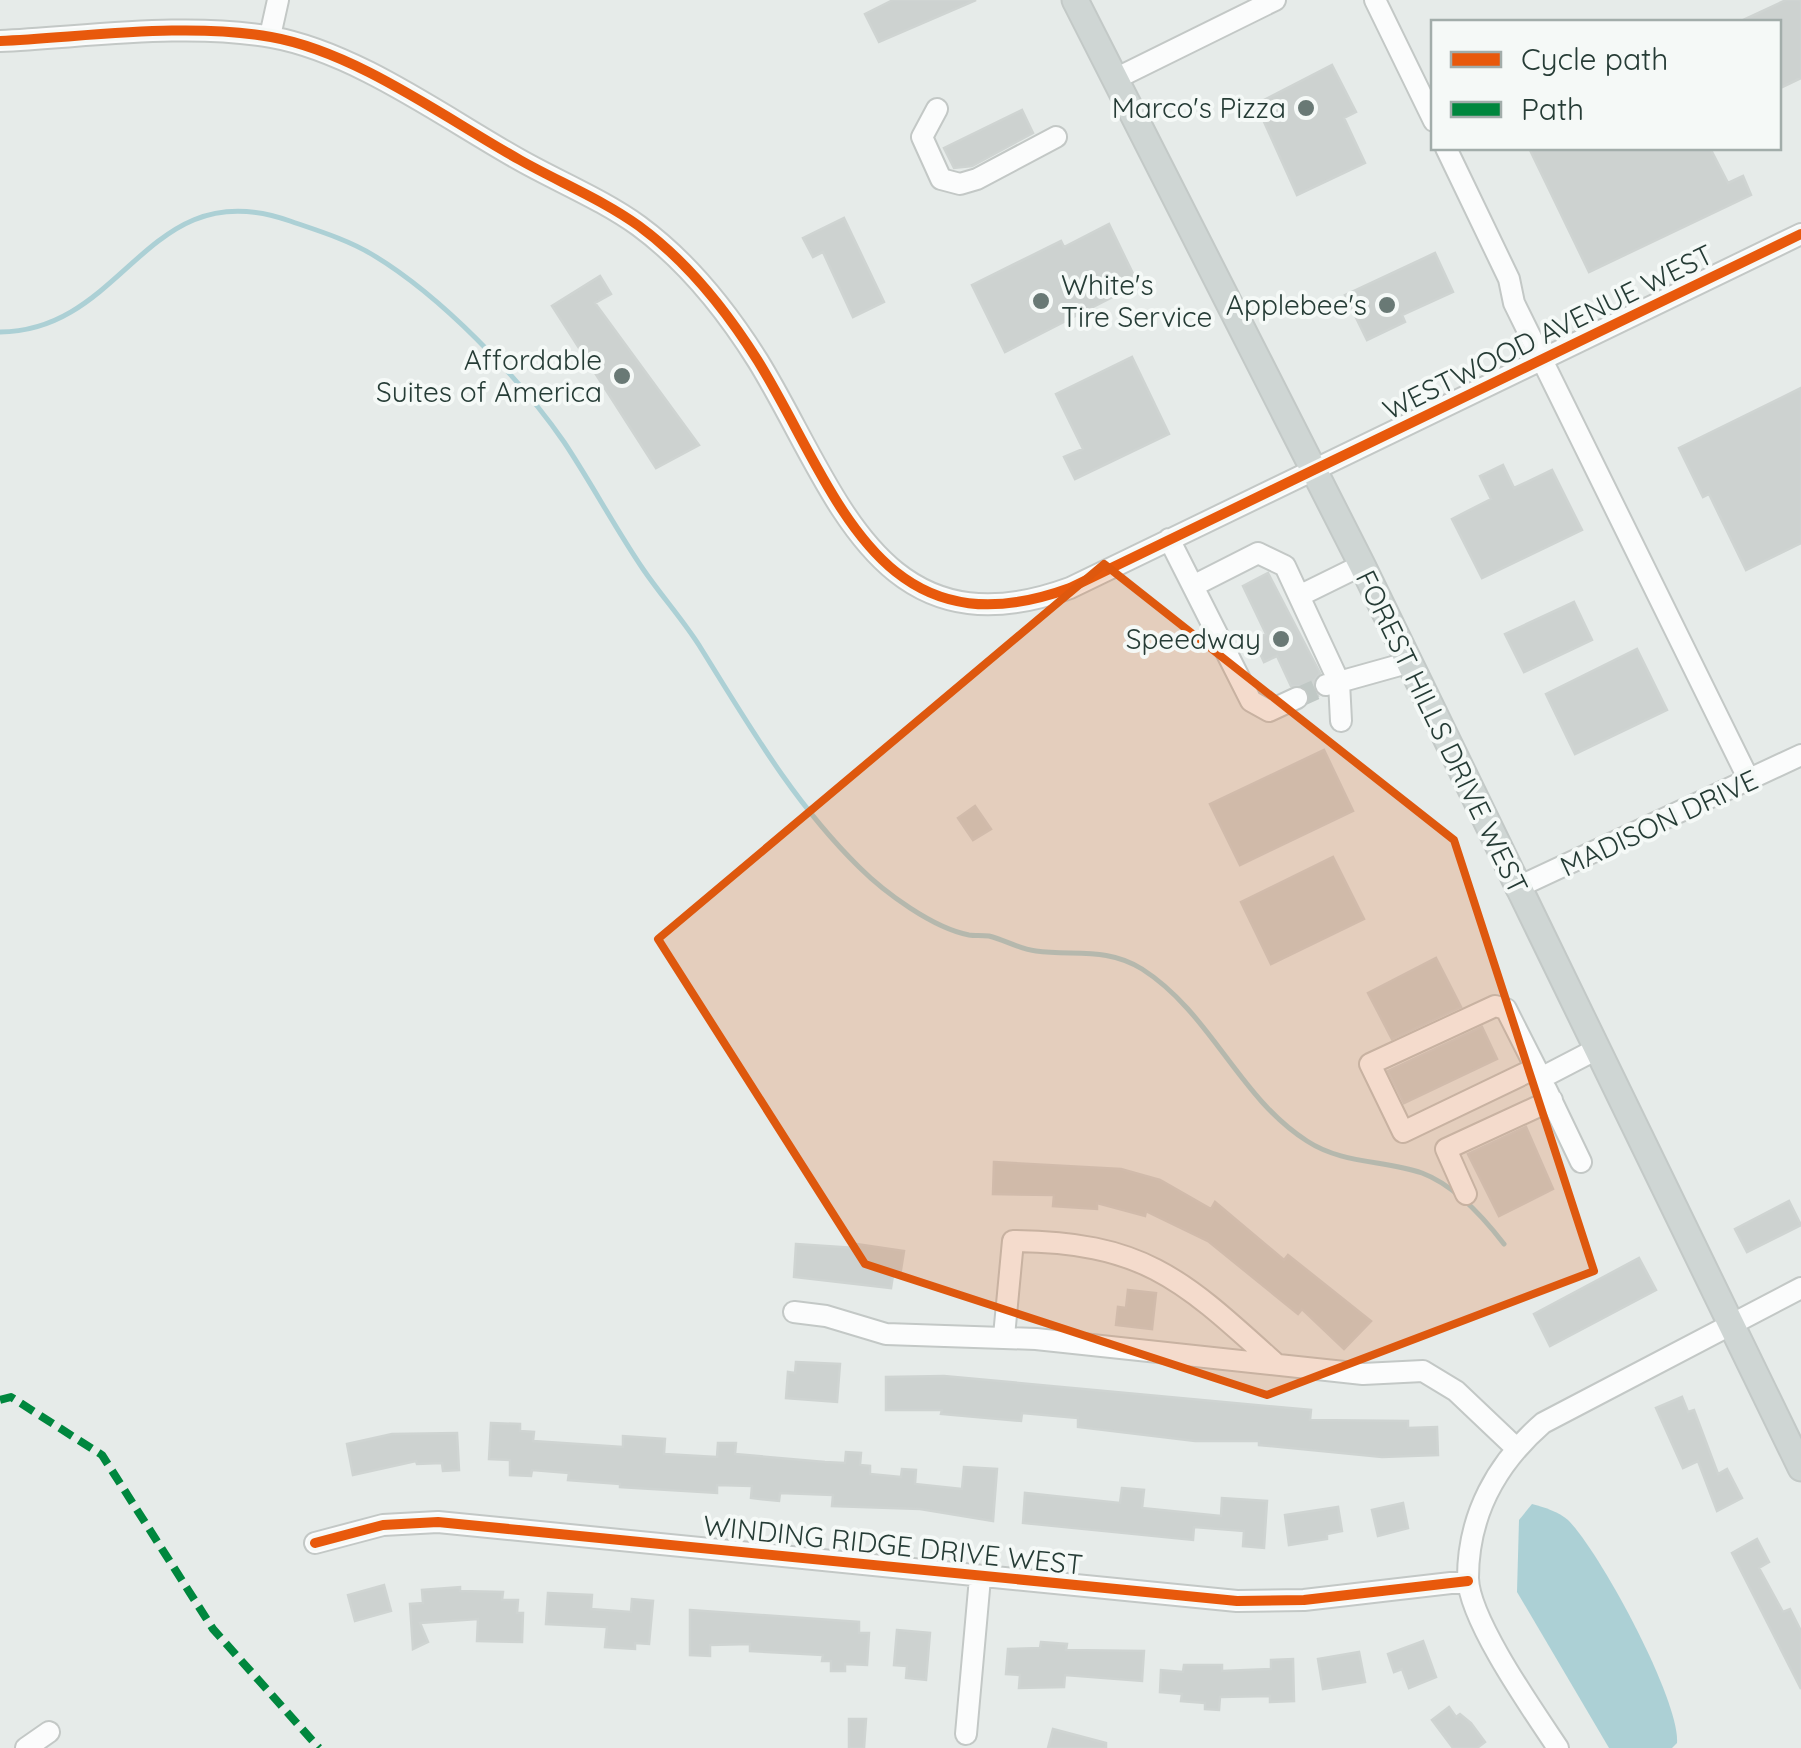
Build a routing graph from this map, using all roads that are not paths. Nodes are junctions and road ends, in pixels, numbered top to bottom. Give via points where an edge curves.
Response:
1 (278, 0) edge
2 (1075, 0) edge
3 (1276, 0) edge
4 (1375, 0) edge
5 (270, 36) junction
6 (0, 41) edge
7 (1114, 79) junction
8 (937, 109) dead end
9 (1431, 116) edge
10 (1056, 137) dead end
11 (1447, 150) edge
12 (1801, 234) edge
13 (1544, 360) junction
14 (1315, 470) junction
15 (1168, 540) junction
16 (1362, 565) junction
17 (1193, 586) junction
18 (1300, 596) junction
19 (1408, 663) junction
20 (1332, 684) junction
21 (1297, 698) tunnel mouth
22 (1341, 721) dead end
23 (1801, 756) edge
24 (1750, 780) junction
25 (1516, 888) junction
26 (1595, 1050) junction
27 (1538, 1073) junction
28 (1552, 1100) junction
29 (1581, 1162) dead end
30 (1466, 1194) dead end
31 (1801, 1288) edge
32 (794, 1312) dead end
33 (1732, 1325) junction
34 (1004, 1336) junction
35 (1276, 1364) junction
36 (1516, 1447) junction
37 (1801, 1468) edge
38 (315, 1543) dead end
39 (980, 1578) junction
40 (1468, 1580) junction
41 (49, 1732) dead end
42 (966, 1734) dead end
43 (1551, 1745) edge
44 (26, 1748) edge

1 - 5 street
2 - 7 main road, FOREST HILLS DRIVE WEST
3 - 7 street
4 - 9 street
5 - 6 street, WESTWOOD AVENUE WEST via 204,32
5 - 15 street, WESTWOOD AVENUE WEST via 343,61 637,224 663,246 722,307 858,536 886,567 915,585 967,602 1018,603 1070,588
7 - 14 main road, FOREST HILLS DRIVE WEST
8 - 10 street via 922,137 941,179 960,184
11 - 13 street
12 - 13 street, WESTWOOD AVENUE WEST
13 - 14 street, WESTWOOD AVENUE WEST
13 - 24 street
14 - 15 street, WESTWOOD AVENUE WEST
14 - 16 main road, FOREST HILLS DRIVE WEST
15 - 17 street
16 - 18 street
16 - 19 main road, FOREST HILLS DRIVE WEST
17 - 18 street via 1258,553 1285,566
17 - 21 street via 1251,701 1269,710
18 - 20 street
19 - 20 street
19 - 25 main road, FOREST HILLS DRIVE WEST
20 - 22 street
23 - 24 street, MADISON DRIVE
24 - 25 street, MADISON DRIVE
25 - 26 main road, FOREST HILLS DRIVE WEST
26 - 27 street
26 - 33 main road, FOREST HILLS DRIVE WEST
27 - 27 street via 1506,1009 1495,1006 1370,1064 1402,1132
27 - 28 street
28 - 29 street
28 - 30 street via 1446,1149
31 - 33 street
32 - 34 street via 886,1334
33 - 36 street via 1543,1424
33 - 37 main road, FOREST HILLS DRIVE WEST
34 - 35 street
34 - 35 street via 1013,1241 1064,1243 1112,1250 1160,1268
35 - 36 street via 1363,1374 1423,1371 1456,1391
36 - 40 street via 1483,1496
38 - 39 street, WINDING RIDGE DRIVE WEST via 382,1525 438,1522
39 - 40 street, WINDING RIDGE DRIVE WEST via 1238,1601 1304,1600
39 - 42 street
40 - 43 street via 1500,1662
41 - 44 street

